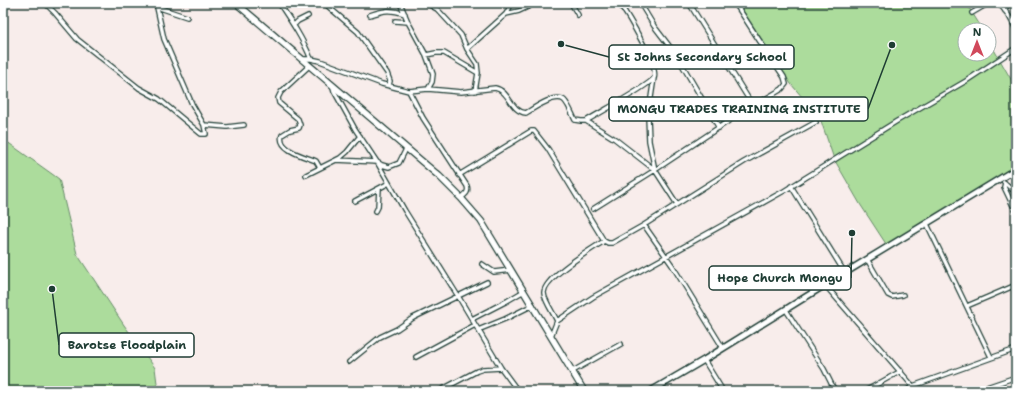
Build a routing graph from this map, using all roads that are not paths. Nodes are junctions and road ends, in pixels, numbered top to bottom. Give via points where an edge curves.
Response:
1 (45, 3) edge
2 (236, 3) edge
3 (279, 3) edge
4 (324, 3) edge
5 (400, 3) edge
6 (426, 3) edge
7 (512, 3) edge
8 (536, 3) edge
9 (571, 3) edge
10 (619, 3) edge
11 (640, 3) edge
12 (689, 3) edge
13 (735, 3) edge
14 (989, 3) edge
15 (999, 3) edge
16 (1007, 3) edge
17 (156, 5) edge
18 (1005, 11) junction
19 (972, 13) dead end
20 (404, 14) junction
21 (506, 14) junction
22 (578, 14) dead end
23 (370, 15) dead end
24 (308, 16) dead end
25 (187, 17) dead end
26 (395, 21) dead end
27 (408, 22) junction
28 (294, 25) junction
29 (1016, 29) edge
30 (1016, 48) edge
31 (467, 49) junction
32 (426, 55) junction
33 (300, 59) junction
34 (311, 59) junction
35 (309, 66) junction
36 (478, 73) junction
37 (654, 78) junction
38 (389, 85) junction
39 (333, 87) junction
40 (428, 89) junction
41 (410, 91) junction
42 (476, 91) junction
43 (753, 106) junction
44 (586, 121) junction
45 (816, 122) dead end
46 (204, 125) junction
47 (244, 125) dead end
48 (719, 128) junction
49 (360, 136) junction
50 (406, 149) junction
51 (336, 160) junction
52 (377, 162) junction
53 (320, 168) junction
54 (1016, 169) edge
55 (656, 170) junction
56 (306, 175) dead end
57 (459, 175) junction
58 (1003, 180) junction
59 (389, 183) junction
60 (791, 186) junction
61 (379, 189) junction
62 (1016, 193) edge
63 (461, 198) junction
64 (355, 201) dead end
65 (677, 204) junction
66 (593, 209) dead end
67 (376, 211) dead end
68 (1016, 212) edge
69 (926, 224) junction
70 (644, 225) junction
71 (604, 241) junction
72 (666, 258) junction
73 (867, 259) junction
74 (482, 264) dead end
75 (511, 270) junction
76 (845, 273) junction
77 (487, 282) dead end
78 (825, 285) junction
79 (1016, 285) edge
80 (524, 291) junction
81 (903, 295) dead end
82 (458, 296) junction
83 (533, 306) junction
84 (967, 306) junction
85 (786, 310) junction
86 (472, 319) junction
87 (557, 321) junction
88 (475, 325) junction
89 (478, 330) junction
90 (551, 336) junction
91 (621, 344) dead end
92 (723, 348) junction
93 (1016, 348) edge
94 (416, 357) dead end
95 (991, 357) junction
96 (704, 360) junction
97 (350, 362) dead end
98 (501, 368) junction
99 (573, 371) junction
100 (901, 371) junction
101 (1016, 376) edge
102 (913, 386) junction
103 (439, 391) edge
104 (518, 391) edge
105 (584, 391) edge
106 (651, 391) edge
107 (722, 391) edge
108 (835, 391) edge
109 (865, 391) edge
110 (906, 391) edge
111 (917, 391) edge
112 (975, 391) edge

1 - 46 street via 77,39 139,88 159,99 202,134 206,134
2 - 33 main road
3 - 28 street
4 - 38 street via 358,32 387,73
5 - 20 street
6 - 31 street via 437,9 449,21 461,35
7 - 21 street
8 - 21 street
9 - 22 street
10 - 37 street via 652,63
11 - 48 street via 677,56
12 - 43 street
13 - 43 street via 786,80 782,89
14 - 19 street
15 - 18 street
16 - 18 street
17 - 25 street
17 - 46 street via 164,39 192,104
18 - 29 street
20 - 23 street via 386,10
20 - 27 street
21 - 31 street
24 - 28 street
26 - 27 street
27 - 32 street
28 - 34 street
30 - 60 street
31 - 36 street via 477,64
32 - 36 street via 444,54
32 - 40 street via 433,74
33 - 34 street
33 - 35 main road
34 - 38 street
35 - 39 main road
35 - 53 street via 280,92 279,103 298,119 300,125 299,128 282,135 281,141 292,151 316,161
36 - 42 street
37 - 44 street via 642,88
37 - 55 street via 648,117
38 - 41 street
39 - 49 street
39 - 50 main road
40 - 41 street
40 - 42 street
41 - 57 street via 423,118
42 - 44 street via 500,89 513,107 526,113 553,98 558,98 565,102 575,120
43 - 48 street
44 - 55 street
45 - 65 street via 744,162
46 - 47 street
48 - 55 street
49 - 51 street via 347,152
49 - 52 street
50 - 52 street via 396,165 384,166
50 - 63 main road
51 - 52 street
51 - 53 street
52 - 59 street
53 - 56 street
54 - 58 main road
55 - 65 street
55 - 66 street
57 - 63 street via 468,190
57 - 71 street via 534,131 548,149
58 - 62 street
58 - 68 street
58 - 69 main road
59 - 61 street
59 - 82 street
60 - 72 street
60 - 76 street
61 - 64 street
61 - 67 street
63 - 75 main road via 481,221
65 - 70 street
69 - 73 main road
69 - 84 street
70 - 71 street via 612,243
70 - 72 street
71 - 87 street via 572,262 546,285 544,294
72 - 87 street via 593,297
72 - 92 street
73 - 76 main road
73 - 81 street via 888,295
74 - 75 street via 494,272
75 - 80 main road
76 - 78 main road
77 - 82 street
78 - 85 main road
78 - 100 street
79 - 84 street
80 - 83 main road
80 - 86 street
82 - 86 street
82 - 97 street via 380,337
83 - 89 street
83 - 90 main road
84 - 95 street
85 - 92 main road
85 - 108 street
86 - 88 street
87 - 90 street
88 - 89 street
88 - 94 street
89 - 98 street
90 - 99 main road
91 - 99 street
92 - 96 main road
93 - 95 street
95 - 102 street
96 - 106 main road
96 - 107 street
98 - 103 street via 477,371
98 - 104 street
99 - 105 main road
100 - 102 street
100 - 109 street
101 - 112 street
102 - 110 street
102 - 111 street

